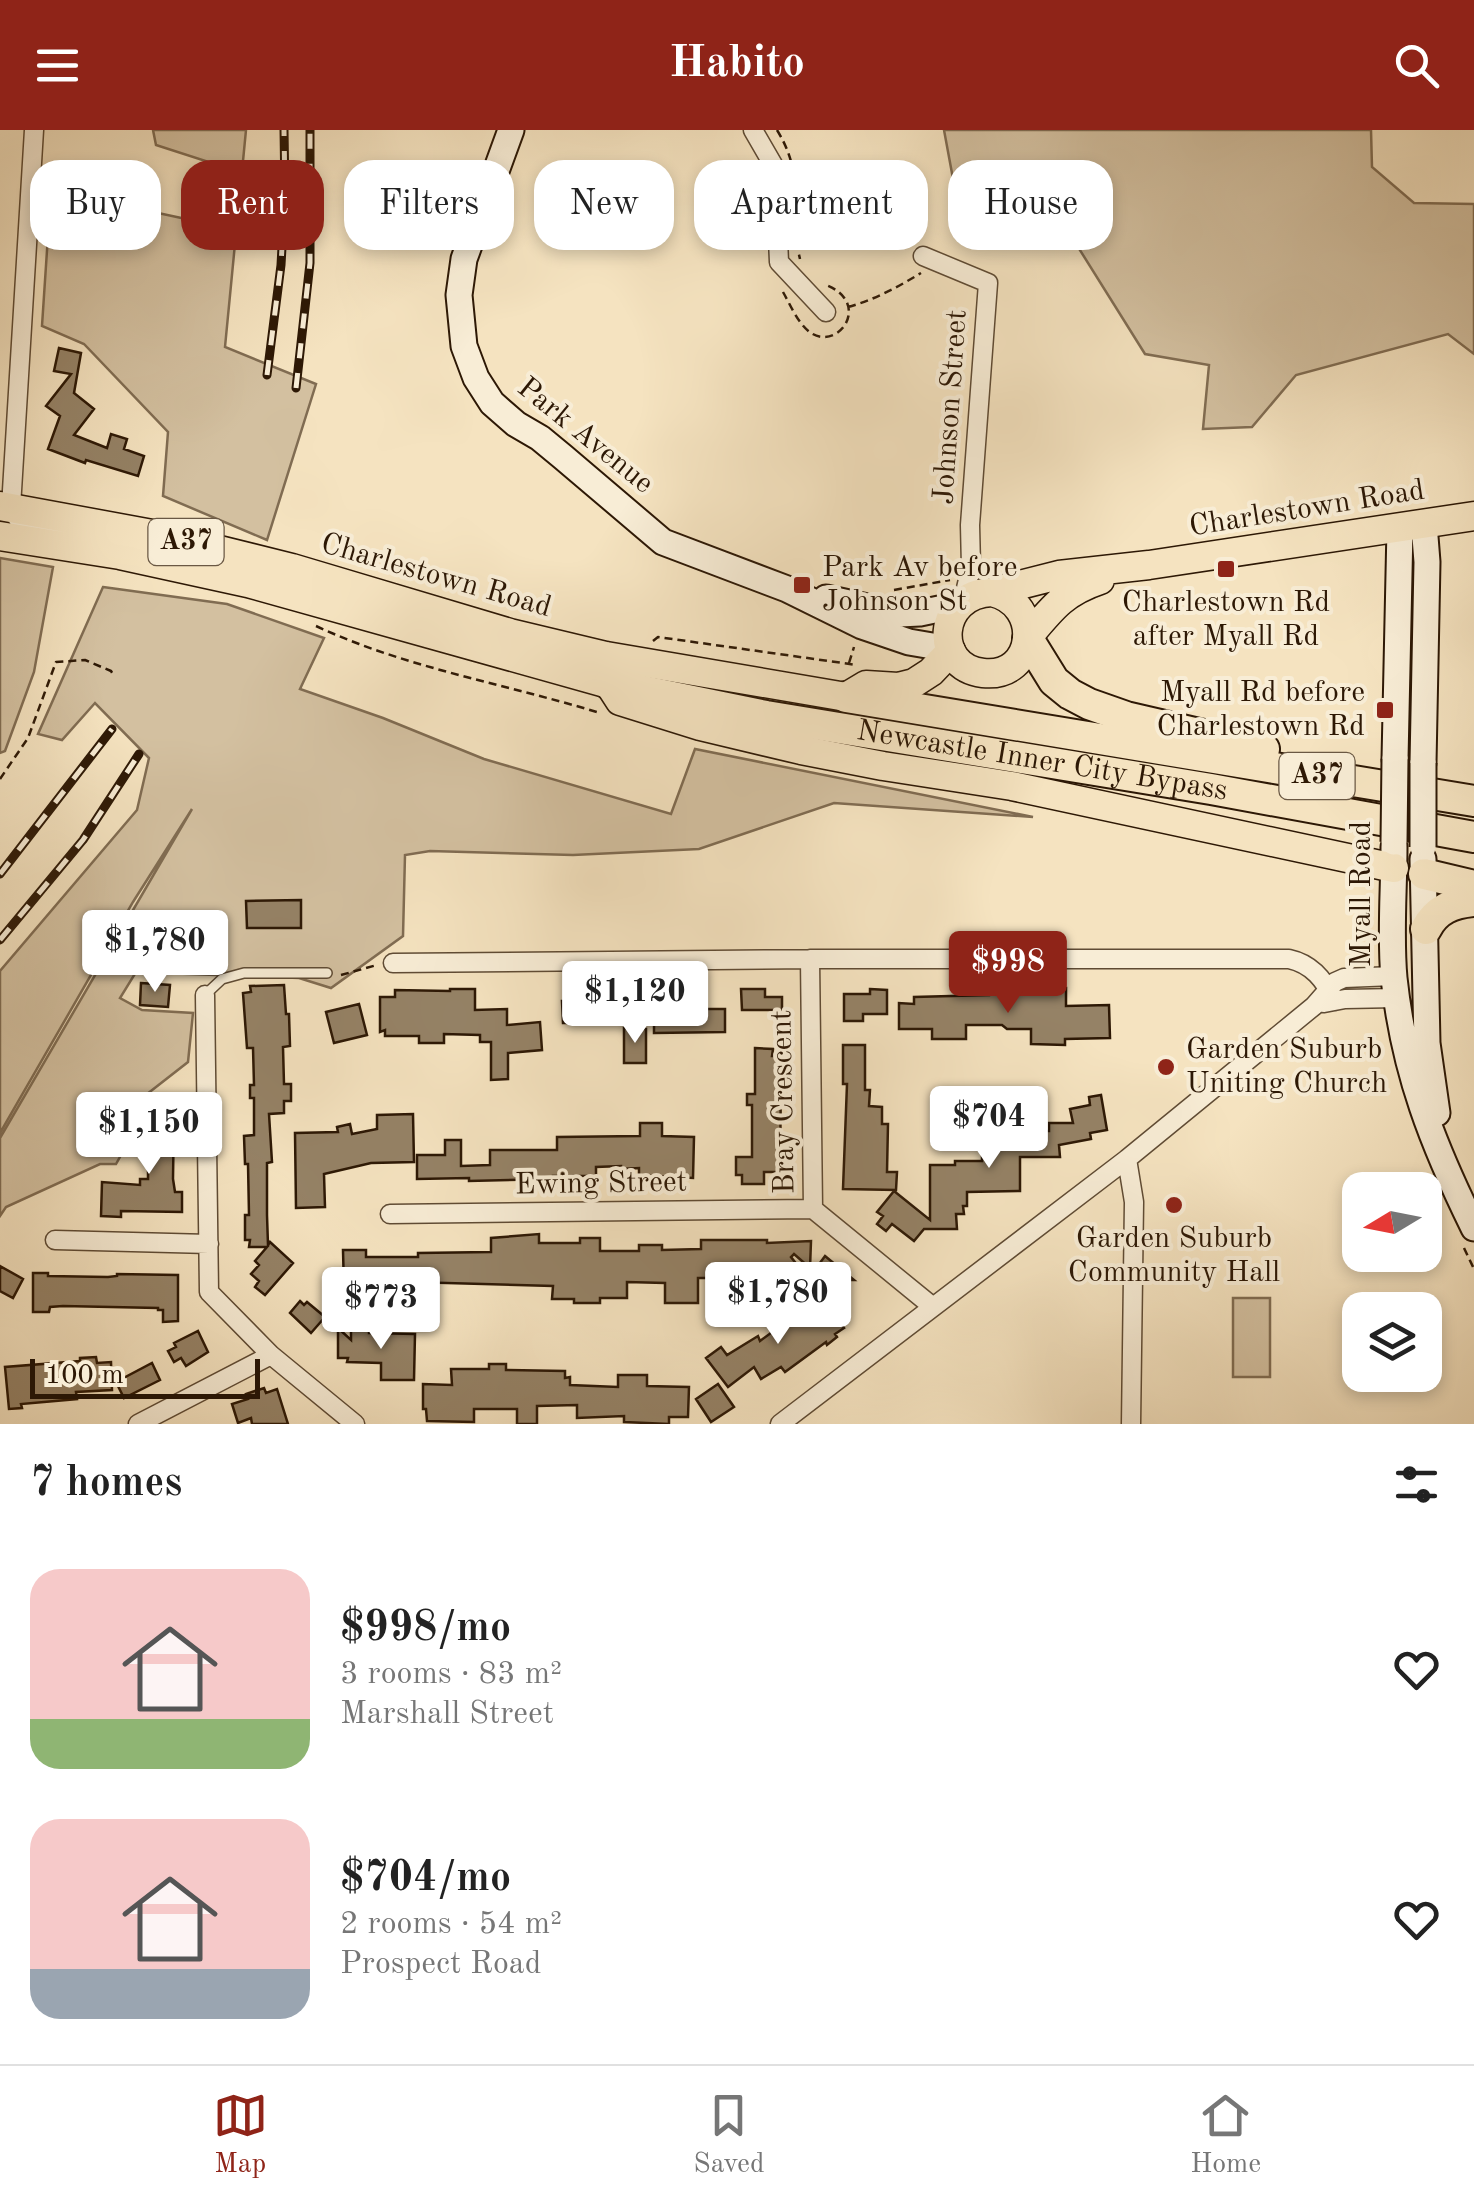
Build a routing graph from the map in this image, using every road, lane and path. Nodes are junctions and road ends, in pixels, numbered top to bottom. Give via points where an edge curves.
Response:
1 (34, 130) edge
2 (511, 130) edge
3 (753, 130) edge
4 (926, 257) joint
5 (848, 307) dead end
6 (826, 312) dead end
7 (6, 468) edge
8 (4, 508) edge
9 (1474, 516) edge
10 (1412, 526) junction
11 (0, 536) edge
12 (120, 554) junction
13 (1149, 566) junction
14 (787, 589) junction
15 (895, 590) dead end
16 (973, 593) junction
17 (658, 637) dead end
18 (1028, 638) junction
19 (853, 648) dead end
20 (951, 650) junction
21 (848, 664) junction
22 (865, 666) dead end
23 (114, 676) dead end
24 (609, 684) junction
25 (846, 697) junction
26 (904, 754) junction
27 (0, 779) edge
28 (1474, 798) edge
29 (1474, 837) edge
30 (1413, 850) junction
31 (1474, 886) edge
32 (1474, 901) edge
33 (1426, 929) junction
34 (810, 959) junction
35 (393, 963) joint
36 (327, 973) joint
37 (1396, 987) junction
38 (1425, 991) junction
39 (205, 994) joint
40 (1332, 995) junction
41 (1127, 1159) junction
42 (1456, 1190) junction
43 (813, 1209) junction
44 (390, 1214) dead end
45 (1474, 1228) edge
46 (56, 1240) dead end
47 (209, 1244) junction
48 (933, 1307) junction
49 (271, 1355) junction
50 (138, 1424) edge
51 (354, 1424) edge
52 (780, 1424) edge
53 (1132, 1424) edge

1 - 7 street
2 - 14 main road, Park Avenue via 460,278 464,346 476,378 492,404 663,542
3 - 6 street via 775,168 780,262
4 - 5 path via 920,274
4 - 16 street, Johnson Street via 988,283 970,530
7 - 8 street
8 - 12 street, Charlestown Road via 22,524 74,534
8 - 25 main road, Charlestown Road / A37 via 162,536 606,656
9 - 10 main road, Charlestown Road
10 - 13 main road, Charlestown Road
10 - 30 main road, Myall Road, bridge via 1396,759
10 - 30 main road, Myall Road, bridge via 1427,562 1423,763
11 - 12 main road, Charlestown Road / A37
12 - 24 main road, Charlestown Road / A37
13 - 16 main road, Charlestown Road
13 - 18 main road, Charlestown Road via 1070,592
14 - 16 main road, Park Avenue via 894,614 920,613
14 - 20 main road, Park Avenue via 862,626
15 - 16 path
16 - 18 main road via 1004,596 1018,607
16 - 20 main road via 951,615
17 - 21 path
18 - 20 main road, Charlestown Road via 1015,663 989,674 965,667
18 - 28 highway via 1060,687 1102,710
19 - 21 path
20 - 25 main road via 914,683 866,685
21 - 22 path
23 - 27 path via 84,660 56,662 28,738
24 - 26 highway, Newcastle Inner City Bypass / A37 via 766,716
24 - 26 main road, Charlestown Road via 620,700 801,750
25 - 28 highway, Newcastle Inner City Bypass / A37
26 - 29 highway, Newcastle Inner City Bypass / A37 via 1212,788
26 - 30 main road, Charlestown Road via 1012,786
30 - 31 highway
30 - 33 main road, Myall Road
30 - 37 main road, Myall Road
32 - 33 highway via 1437,912
33 - 38 main road, Myall Road
34 - 35 street
34 - 40 street via 1289,959 1313,969
34 - 43 street, Bray Crescent
35 - 36 path
36 - 39 lane via 244,972
37 - 38 main road
37 - 40 street via 1344,978
37 - 42 main road, Myall Road via 1421,1108
38 - 42 main road, Myall Road via 1430,1072
39 - 47 street
40 - 41 street
41 - 48 street
41 - 53 street via 1135,1243
42 - 45 main road, Myall Road
43 - 44 street, Ewing Street
43 - 48 street, Bray Crescent
46 - 47 street
47 - 49 street via 209,1292
48 - 52 street
49 - 50 street
49 - 51 street

